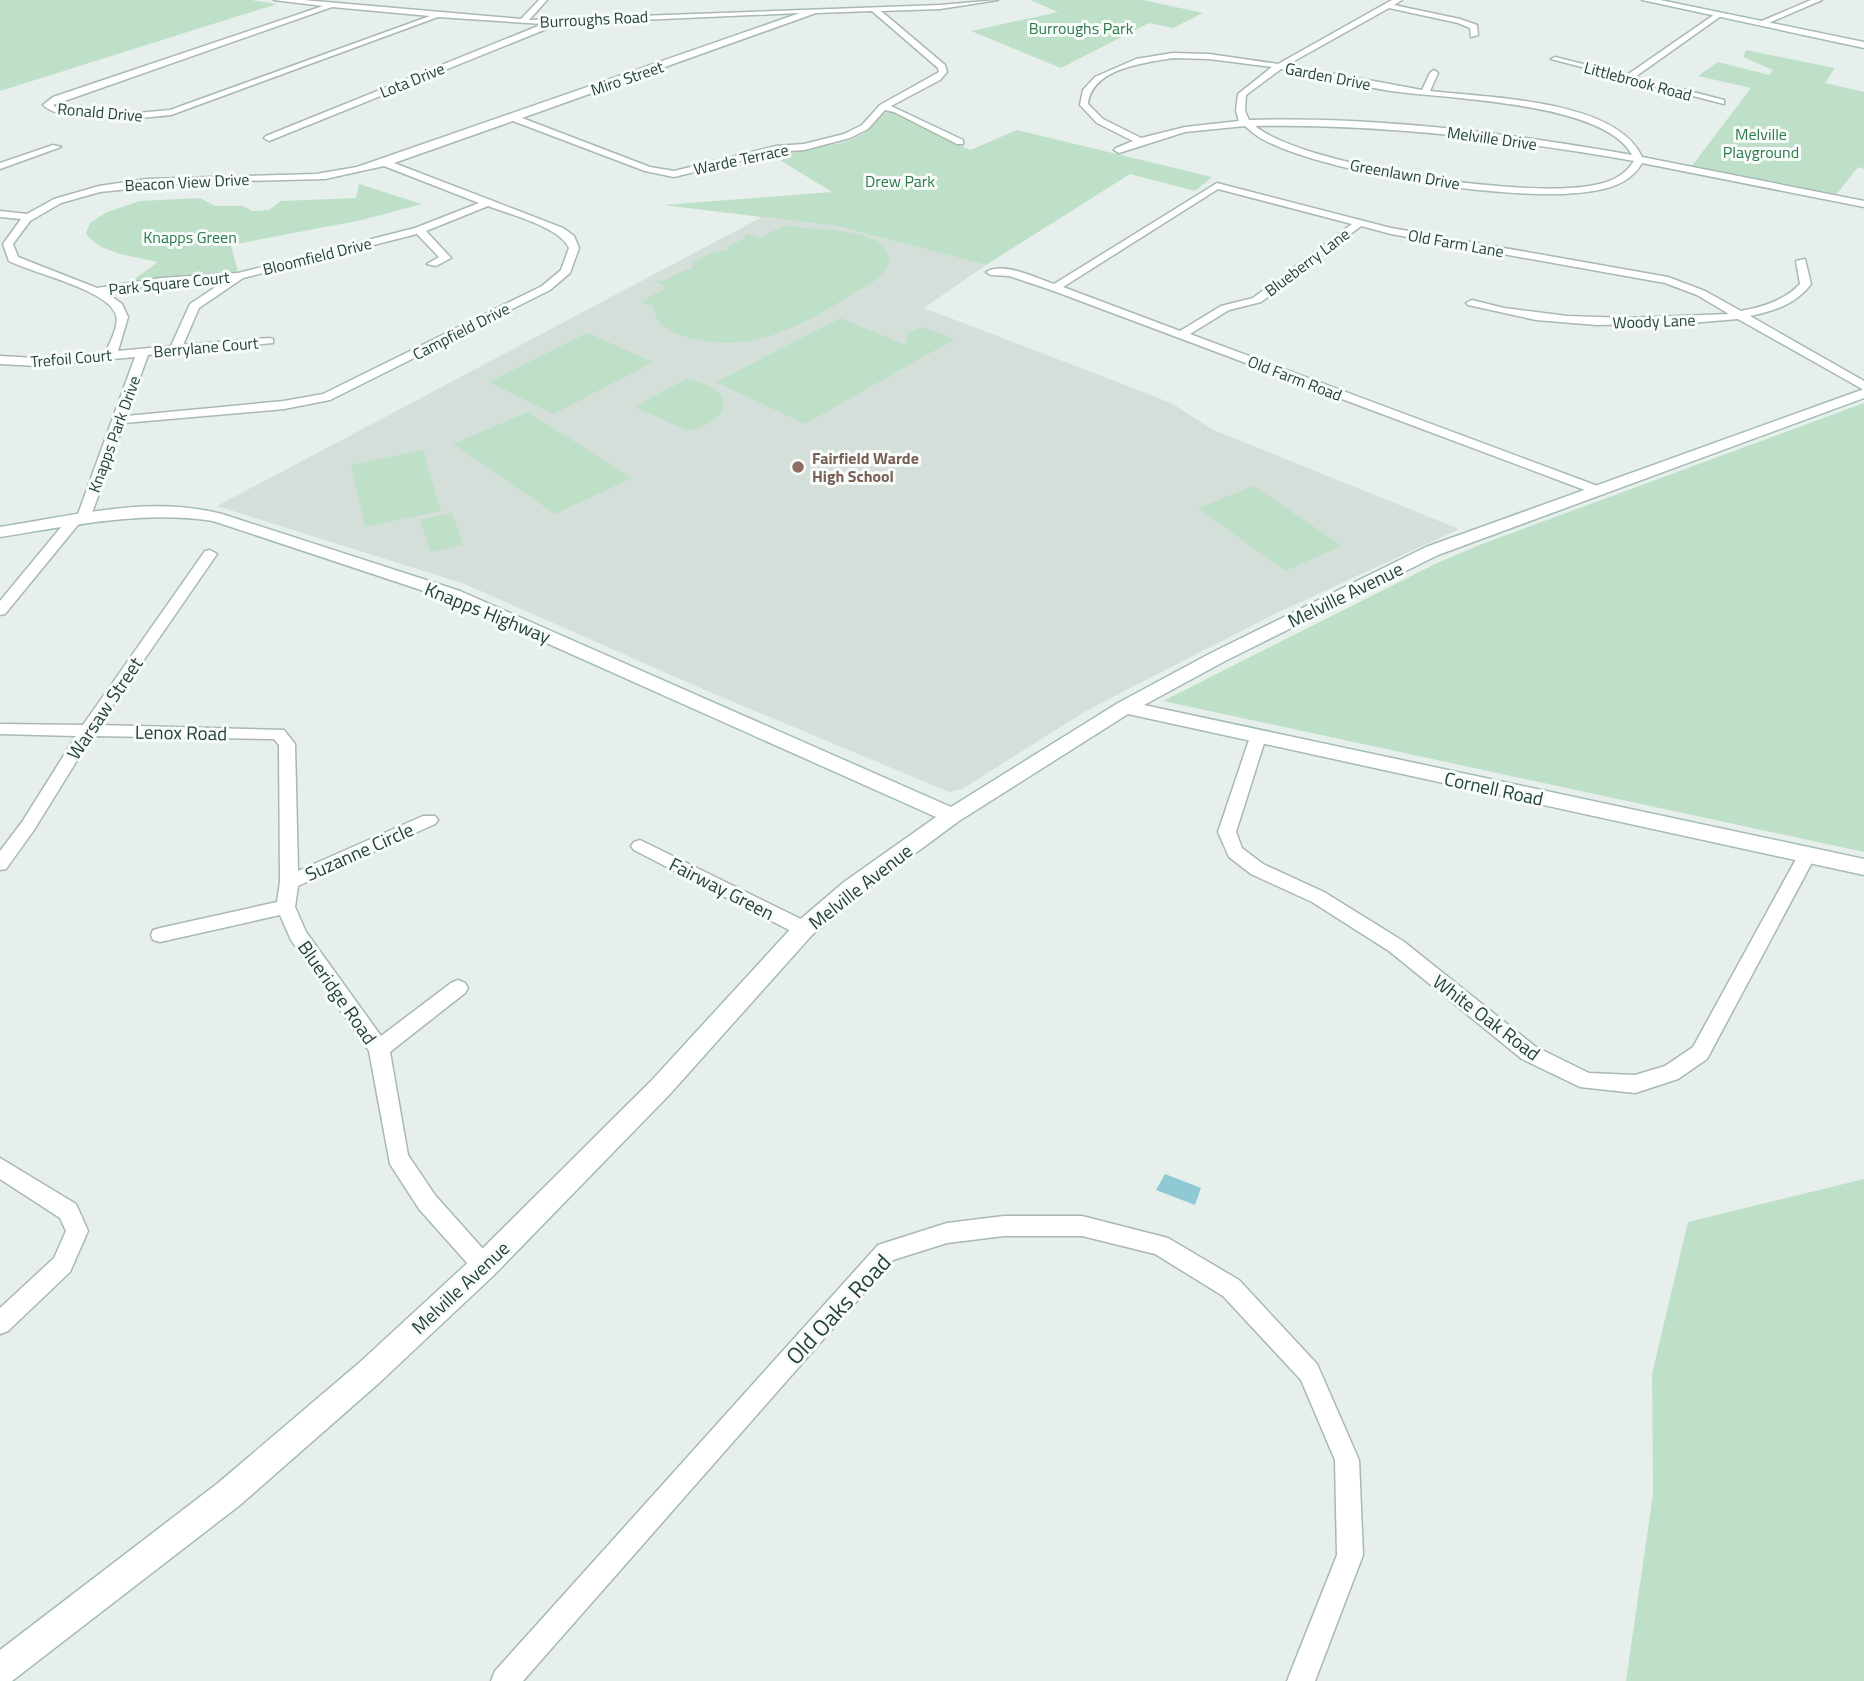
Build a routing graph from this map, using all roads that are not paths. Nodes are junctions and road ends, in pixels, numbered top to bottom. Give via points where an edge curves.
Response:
1 (278, 0) edge
2 (543, 0) edge
3 (994, 0) edge
4 (1398, 0) edge
5 (1647, 0) edge
6 (1818, 0) edge
7 (334, 5) junction
8 (695, 6) dead end
9 (1388, 6) junction
10 (874, 9) junction
11 (816, 10) junction
12 (689, 14) junction
13 (1718, 14) junction
14 (440, 15) junction
15 (523, 22) junction
16 (556, 22) junction
17 (1761, 23) junction
18 (1474, 35) dead end
19 (1864, 45) edge
20 (1555, 59) dead end
21 (1279, 67) junction
22 (1434, 73) dead end
23 (1629, 78) junction
24 (1425, 93) junction
25 (1721, 102) dead end
26 (883, 107) junction
27 (512, 117) junction
28 (1244, 122) junction
29 (268, 138) dead end
30 (1138, 140) junction
31 (438, 142) joint
32 (960, 142) dead end
33 (56, 147) dead end
34 (1118, 150) dead end
35 (1639, 160) junction
36 (41, 163) dead end
37 (385, 163) junction
38 (1, 172) edge
39 (489, 202) junction
40 (1864, 204) edge
41 (0, 214) edge
42 (27, 217) junction
43 (1358, 224) junction
44 (419, 230) junction
45 (1801, 261) dead end
46 (432, 264) dead end
47 (991, 272) dead end
48 (239, 276) junction
49 (1055, 288) junction
50 (99, 291) junction
51 (1472, 303) dead end
52 (1741, 315) junction
53 (1181, 335) junction
54 (269, 341) dead end
55 (176, 348) junction
56 (143, 352) junction
57 (111, 354) junction
58 (0, 360) edge
59 (1864, 386) edge
60 (1864, 393) edge
61 (120, 420) junction
62 (1598, 491) junction
63 (80, 517) junction
64 (0, 532) edge
65 (211, 554) dead end
66 (0, 611) edge
67 (1125, 707) junction
68 (0, 729) edge
69 (87, 731) junction
70 (1258, 737) junction
71 (951, 816) junction
72 (429, 820) dead end
73 (640, 846) dead end
74 (1807, 855) junction
75 (0, 864) edge
76 (1864, 867) edge
77 (289, 882) junction
78 (286, 907) junction
79 (804, 929) junction
80 (160, 935) dead end
81 (458, 988) dead end
82 (379, 1049) junction
83 (0, 1167) edge
84 (484, 1266) junction
85 (0, 1323) edge
86 (0, 1670) edge
87 (505, 1681) edge
88 (1301, 1681) edge

1 - 7 street, Burroughs Road
2 - 15 street
3 - 10 street, Burroughs Road
4 - 9 street
5 - 13 street
6 - 17 street
7 - 14 street, Burroughs Road
7 - 14 street, Ronald Drive via 56,99 47,106 57,112 127,117 171,112
8 - 12 street
9 - 18 street via 1460,21 1474,27
9 - 21 street
10 - 11 street, Burroughs Road
10 - 26 street, Warde Terrace via 943,67 937,78
11 - 12 street, Burroughs Road
11 - 27 street, Miro Street
12 - 16 street, Burroughs Road
13 - 17 street
13 - 23 street
14 - 15 street, Burroughs Road
15 - 16 street, Burroughs Road
16 - 29 street, Lota Drive
17 - 19 street
20 - 23 street, Littlebrook Road
21 - 24 street, Garden Drive
21 - 28 street via 1242,94
21 - 30 street, Garden Drive via 1178,53 1115,69 1090,85 1084,105 1100,121
22 - 24 street
23 - 25 street, Littlebrook Road
24 - 35 street, Garden Drive via 1577,115 1618,133
26 - 27 street, Warde Terrace via 865,127 847,136 674,174 648,169
26 - 32 street
27 - 31 street, Miro Street
28 - 30 street, Melville Drive
28 - 35 street, Melville Drive via 1431,130
28 - 35 street, Greenlawn Drive via 1284,146 1351,164 1519,191 1590,190 1617,182
30 - 34 street, Melville Drive
31 - 37 street, Beacon View Drive
33 - 38 street
35 - 40 street, Melville Drive
36 - 38 street
37 - 39 street, Campfield Drive
37 - 42 street, Beacon View Drive via 336,176 122,184 89,191
39 - 44 street, Bloomfield Drive
39 - 61 street, Campfield Drive via 570,238 574,248 566,271 546,288 326,397
41 - 42 street
42 - 50 street via 8,244 13,259 36,272
43 - 49 street, Old Farm Lane via 1217,186
43 - 52 street, Old Farm Lane via 1668,280
43 - 53 street, Blueberry Lane via 1257,300 1225,307
44 - 46 street via 446,258
44 - 48 street, Bloomfield Drive
45 - 52 street, Woody Lane via 1806,284 1798,295
47 - 49 street, Old Farm Road via 1010,272
48 - 50 street, Park Square Court
48 - 55 street, Bloomfield Drive via 194,306
49 - 53 street, Old Farm Road
50 - 57 street via 123,318
51 - 52 street, Woody Lane via 1570,322
52 - 59 street, Old Farm Lane
53 - 62 street, Old Farm Road
54 - 55 street, Berrylane Court
55 - 56 street, Berrylane Court
56 - 57 street, Trefoil Court
56 - 61 street, Knapps Park Drive
57 - 58 street, Trefoil Court via 37,362
60 - 62 street, Melville Avenue
61 - 63 street, Knapps Park Drive
62 - 67 street, Melville Avenue via 1432,551
63 - 64 street, Knapps Highway
63 - 66 street, Knapps Park Drive
63 - 71 street, Knapps Highway via 187,510 449,594
65 - 69 street, Warsaw Street
67 - 70 street, Cornell Road
67 - 71 street, Melville Avenue
68 - 69 street, Lenox Road
69 - 75 street, Warsaw Street
69 - 77 street, Lenox Road via 278,734 288,744
70 - 74 street, Cornell Road
70 - 74 street, White Oak Road via 1227,832 1234,852 1396,946 1529,1053 1587,1081 1635,1084 1671,1073 1700,1053
71 - 79 street, Melville Avenue
72 - 77 street, Suzanne Circle
73 - 79 street, Fairway Green
74 - 76 street, Cornell Road
77 - 78 street
78 - 80 street
78 - 82 street, Blueridge Road via 298,935
79 - 84 street, Melville Avenue via 661,1087
81 - 82 street
82 - 84 street, Blueridge Road via 398,1157 427,1202
83 - 85 street via 68,1211 77,1231 62,1265
84 - 86 street, Melville Avenue via 229,1494
87 - 88 street, Old Oaks Road via 886,1252 947,1233 1004,1226 1082,1227 1160,1245 1231,1288 1310,1372 1347,1460 1350,1555

